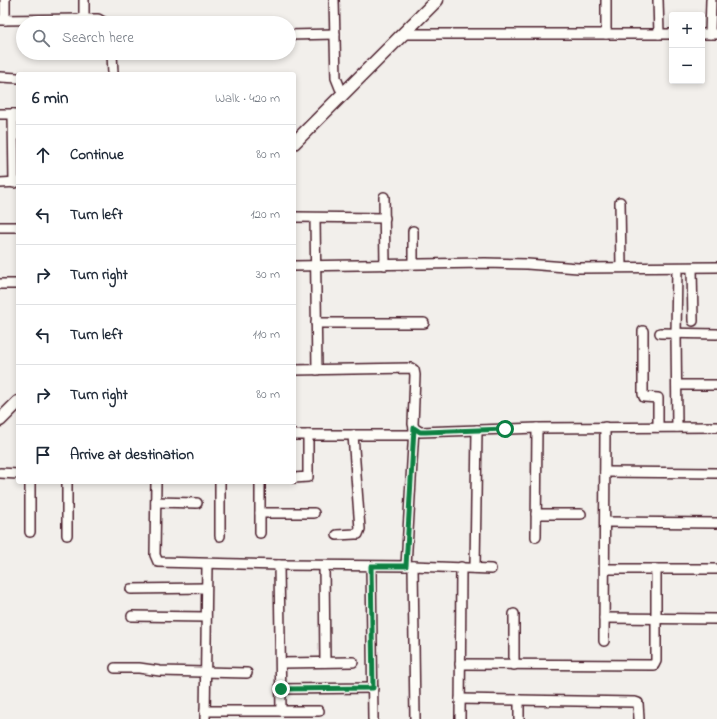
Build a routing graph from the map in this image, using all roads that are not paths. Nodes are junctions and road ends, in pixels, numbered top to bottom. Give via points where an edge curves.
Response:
1 (5, 0) edge
2 (84, 0) edge
3 (334, 0) edge
4 (437, 0) edge
5 (606, 0) edge
6 (658, 0) edge
7 (711, 0) edge
8 (84, 16) edge
9 (3, 20) edge
10 (16, 20) edge
11 (335, 34) junction
12 (403, 34) junction
13 (606, 34) junction
14 (659, 34) junction
15 (669, 34) edge
16 (710, 34) edge
17 (296, 36) edge
18 (112, 60) edge
19 (113, 72) edge
20 (0, 78) edge
21 (16, 78) edge
22 (344, 92) junction
23 (0, 114) edge
24 (16, 114) edge
25 (296, 140) edge
26 (0, 183) edge
27 (16, 183) edge
28 (384, 197) dead end
29 (620, 202) dead end
30 (296, 217) edge
31 (315, 218) junction
32 (385, 218) junction
33 (0, 227) edge
34 (16, 227) edge
35 (413, 231) dead end
36 (414, 264) junction
37 (385, 265) junction
38 (296, 266) edge
39 (316, 266) junction
40 (621, 267) junction
41 (677, 268) junction
42 (692, 268) junction
43 (717, 268) edge
44 (0, 284) edge
45 (16, 284) edge
46 (693, 321) dead end
47 (316, 323) junction
48 (424, 323) dead end
49 (643, 331) dead end
50 (660, 333) dead end
51 (676, 334) junction
52 (717, 334) edge
53 (296, 370) edge
54 (317, 370) junction
55 (677, 384) junction
56 (717, 385) edge
57 (16, 404) edge
58 (0, 420) edge
59 (605, 427) junction
60 (658, 427) junction
61 (677, 427) junction
62 (717, 427) edge
63 (537, 428) junction
64 (478, 430) junction
65 (414, 431) junction
66 (296, 435) edge
67 (308, 435) junction
68 (353, 435) junction
69 (605, 472) junction
70 (717, 473) edge
71 (0, 474) edge
72 (16, 474) edge
73 (296, 478) edge
74 (30, 484) edge
75 (67, 484) edge
76 (156, 484) edge
77 (220, 484) edge
78 (260, 484) edge
79 (156, 502) junction
80 (197, 503) dead end
81 (260, 513) junction
82 (314, 513) dead end
83 (536, 514) junction
84 (582, 514) dead end
85 (605, 522) junction
86 (717, 523) edge
87 (30, 532) dead end
88 (260, 533) dead end
89 (337, 534) dead end
90 (67, 535) dead end
91 (220, 536) dead end
92 (536, 537) dead end
93 (206, 564) junction
94 (279, 566) junction
95 (324, 566) junction
96 (371, 566) junction
97 (410, 566) junction
98 (461, 567) junction
99 (475, 568) junction
100 (491, 569) dead end
101 (605, 569) junction
102 (656, 569) junction
103 (717, 569) edge
104 (206, 588) junction
105 (131, 589) dead end
106 (514, 614) dead end
107 (132, 616) dead end
108 (206, 617) junction
109 (604, 618) junction
110 (656, 618) junction
111 (717, 618) edge
112 (604, 641) dead end
113 (326, 662) junction
114 (353, 662) dead end
115 (281, 663) junction
116 (460, 664) junction
117 (514, 665) junction
118 (115, 668) dead end
119 (206, 673) junction
120 (248, 673) dead end
121 (373, 688) junction
122 (281, 689) junction
123 (460, 699) junction
124 (519, 700) junction
125 (281, 711) junction
126 (319, 711) dead end
127 (205, 715) edge
128 (373, 719) edge
129 (414, 719) edge
130 (460, 719) edge
131 (519, 719) edge
132 (639, 719) edge

1 - 9 street
2 - 8 street
3 - 11 street
4 - 12 street
5 - 13 street
6 - 14 street
7 - 16 street
9 - 10 street
11 - 17 street
11 - 22 street via 336,78
12 - 13 street
12 - 22 street
13 - 14 street
14 - 15 street
18 - 19 street
20 - 21 street
22 - 25 street
23 - 24 street
24 - 27 street
26 - 27 street
28 - 32 street
29 - 40 street
30 - 31 street
31 - 32 street
31 - 39 street
32 - 37 street
33 - 34 street
35 - 36 street
36 - 37 street
36 - 40 street via 485,263 578,268
37 - 39 street
38 - 39 street
39 - 47 street
40 - 41 street
41 - 42 street
41 - 51 street
42 - 43 street
42 - 46 street
44 - 45 street
47 - 48 street
47 - 54 street
49 - 60 street via 643,394 646,398 658,398
50 - 51 street
51 - 52 street
51 - 55 street
53 - 54 street
54 - 65 street via 411,368 415,375 412,419
55 - 56 street
55 - 61 street
57 - 58 street
59 - 60 street
59 - 63 street
59 - 69 street
60 - 61 street
61 - 62 street
63 - 64 street
63 - 83 street
64 - 65 street
64 - 99 street
65 - 68 street
65 - 97 street
66 - 67 street
67 - 68 street
67 - 73 street via 308,477
68 - 89 street via 359,532
69 - 70 street
69 - 85 street
71 - 72 street
74 - 87 street
75 - 90 street
76 - 79 street
77 - 91 street
78 - 81 street
79 - 80 street
79 - 93 street via 155,555 158,562
81 - 82 street
81 - 88 street
83 - 84 street
83 - 92 street
85 - 86 street
85 - 101 street
93 - 94 street
93 - 104 street
94 - 95 street
94 - 115 street
95 - 96 street
95 - 113 street
96 - 97 street
96 - 121 street
97 - 98 street
97 - 129 street
98 - 99 street
98 - 116 street
99 - 100 street
101 - 102 street
101 - 109 street
102 - 103 street
102 - 110 street
104 - 105 street
104 - 108 street
106 - 117 street
107 - 108 street
108 - 119 street
109 - 110 street
109 - 112 street
110 - 111 street
110 - 117 street via 654,665
113 - 114 street
113 - 115 street
115 - 122 street
116 - 117 street
116 - 123 street
118 - 119 street
119 - 120 street
119 - 127 street
121 - 122 street
121 - 128 street
122 - 125 street
123 - 124 street
123 - 130 street
124 - 131 street
124 - 132 street via 635,702 639,706
125 - 126 street
125 - 127 street

